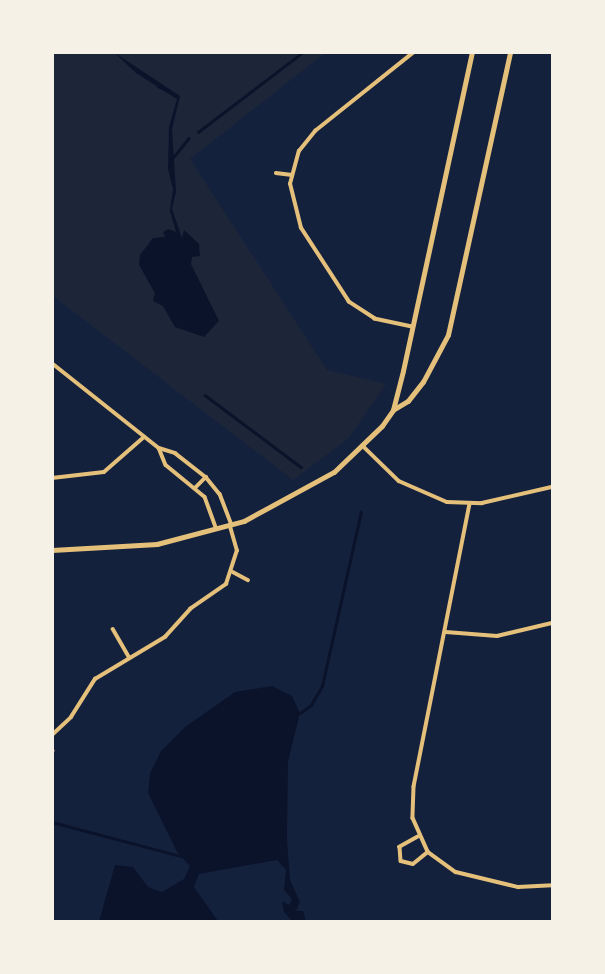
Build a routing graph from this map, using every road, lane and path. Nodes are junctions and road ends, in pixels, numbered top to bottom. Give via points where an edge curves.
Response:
1 (414, 52) edge
2 (472, 52) edge
3 (510, 52) edge
4 (276, 173) dead end
5 (292, 175) junction
6 (413, 327) junction
7 (52, 363) edge
8 (393, 410) junction
9 (144, 437) junction
10 (363, 446) junction
11 (159, 448) junction
12 (206, 477) junction
13 (52, 478) edge
14 (196, 487) junction
15 (552, 487) edge
16 (470, 505) junction
17 (231, 525) junction
18 (217, 530) junction
19 (52, 550) edge
20 (233, 572) junction
21 (248, 580) dead end
22 (552, 623) edge
23 (113, 629) dead end
24 (446, 632) junction
25 (129, 657) junction
26 (52, 735) edge
27 (418, 836) junction
28 (428, 852) junction
29 (552, 885) edge

1 - 5 street via 315,131 299,151
2 - 6 street
3 - 8 street via 448,335 423,382 408,401
4 - 5 street
5 - 6 street via 291,201 301,228 344,295 365,315
6 - 8 street
7 - 9 street
8 - 10 street
9 - 11 street
9 - 13 street via 104,472
10 - 16 street via 411,489 434,499
10 - 17 street via 301,494
11 - 12 street via 175,453
11 - 14 street via 166,465
12 - 14 street
12 - 17 street via 220,494
14 - 18 street via 209,502
15 - 16 street
16 - 24 street
17 - 18 street
17 - 20 street via 237,551
18 - 19 street via 157,544
20 - 21 street
20 - 25 street via 221,589 190,610 165,637
22 - 24 street via 485,637
23 - 25 street
24 - 27 street via 413,796
25 - 26 street via 95,679 71,717
27 - 28 street
27 - 28 street via 400,847 399,859 414,864
28 - 29 street via 465,875 526,888

